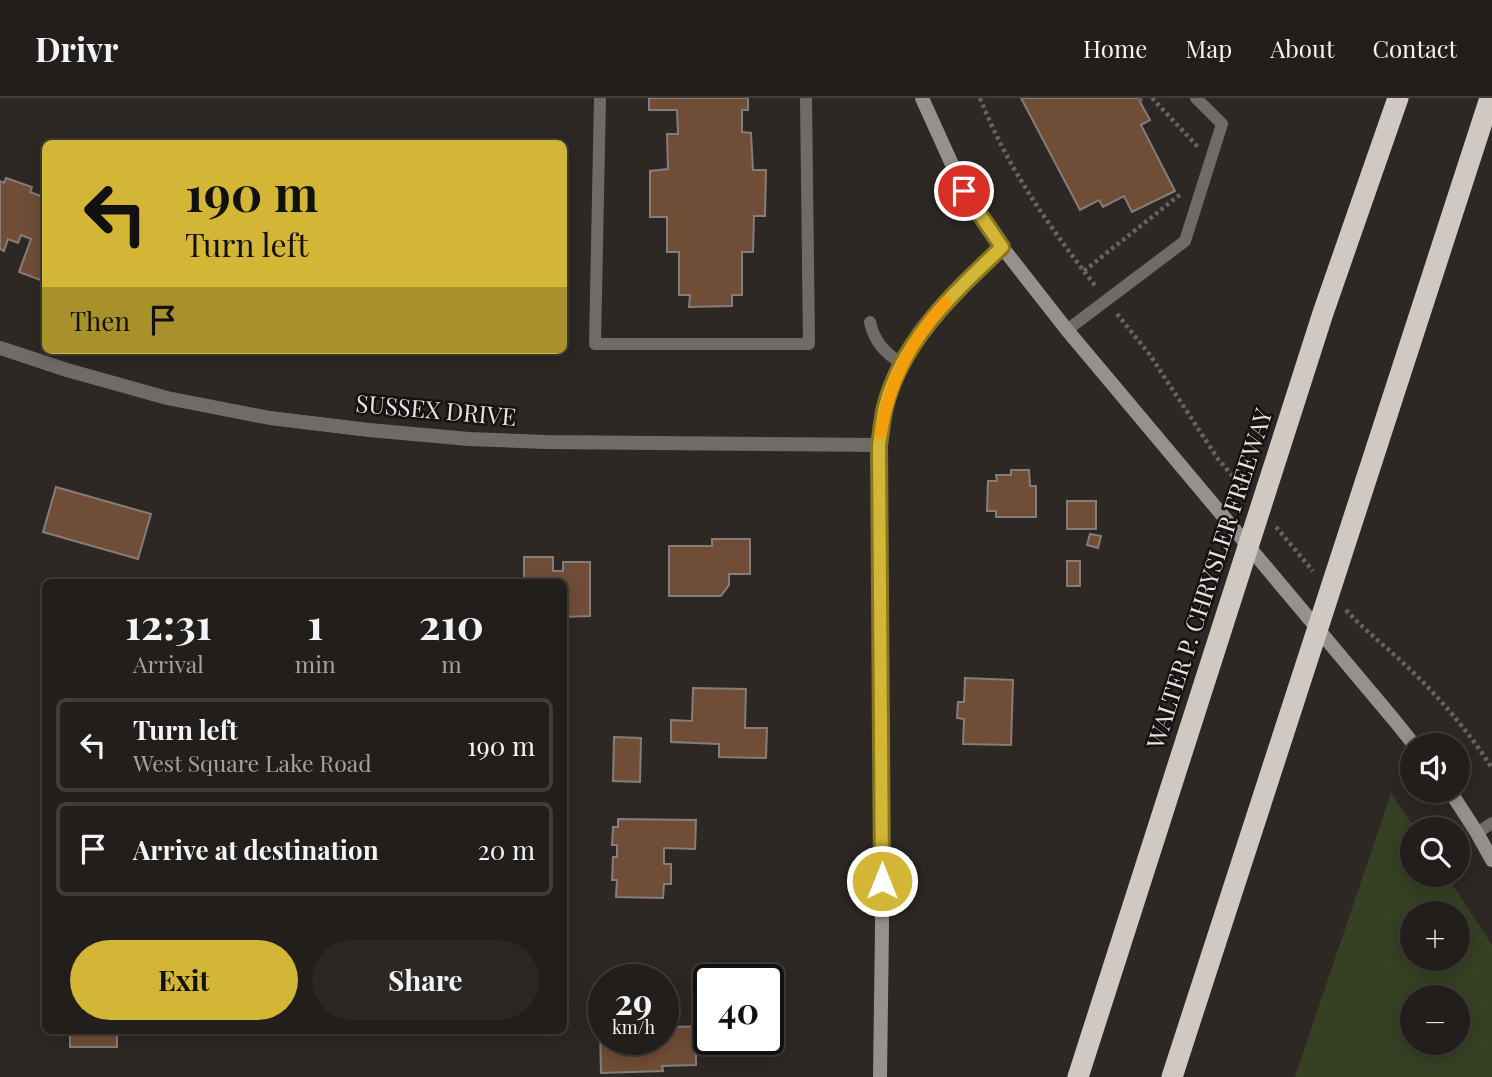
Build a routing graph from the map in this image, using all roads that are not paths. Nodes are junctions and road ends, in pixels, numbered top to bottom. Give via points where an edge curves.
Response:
1 (600, 98) edge
2 (806, 98) edge
3 (922, 98) edge
4 (1196, 98) edge
5 (1398, 98) edge
6 (1490, 98) edge
7 (1002, 247) junction
8 (870, 322) dead end
9 (1067, 330) junction
10 (0, 348) edge
11 (902, 363) junction
12 (879, 445) junction
13 (1405, 733) edge
14 (1458, 803) edge
15 (1492, 823) edge
16 (1477, 833) junction
17 (1492, 860) edge
18 (880, 1077) edge
19 (1077, 1077) edge
20 (1172, 1077) edge

1 - 2 lane via 595,344 810,344
3 - 7 main road via 964,191
4 - 9 lane via 1222,124 1185,241
5 - 19 highway, WALTER P. CHRYSLER FREEWAY via 1323,313
6 - 20 highway
7 - 9 main road
7 - 11 main road via 922,330
8 - 11 lane via 881,347
9 - 13 main road
10 - 12 street, SUSSEX DRIVE via 167,398 270,418 369,430 545,442
11 - 12 main road via 885,408
12 - 18 main road
14 - 16 main road
15 - 16 lane
16 - 17 main road

